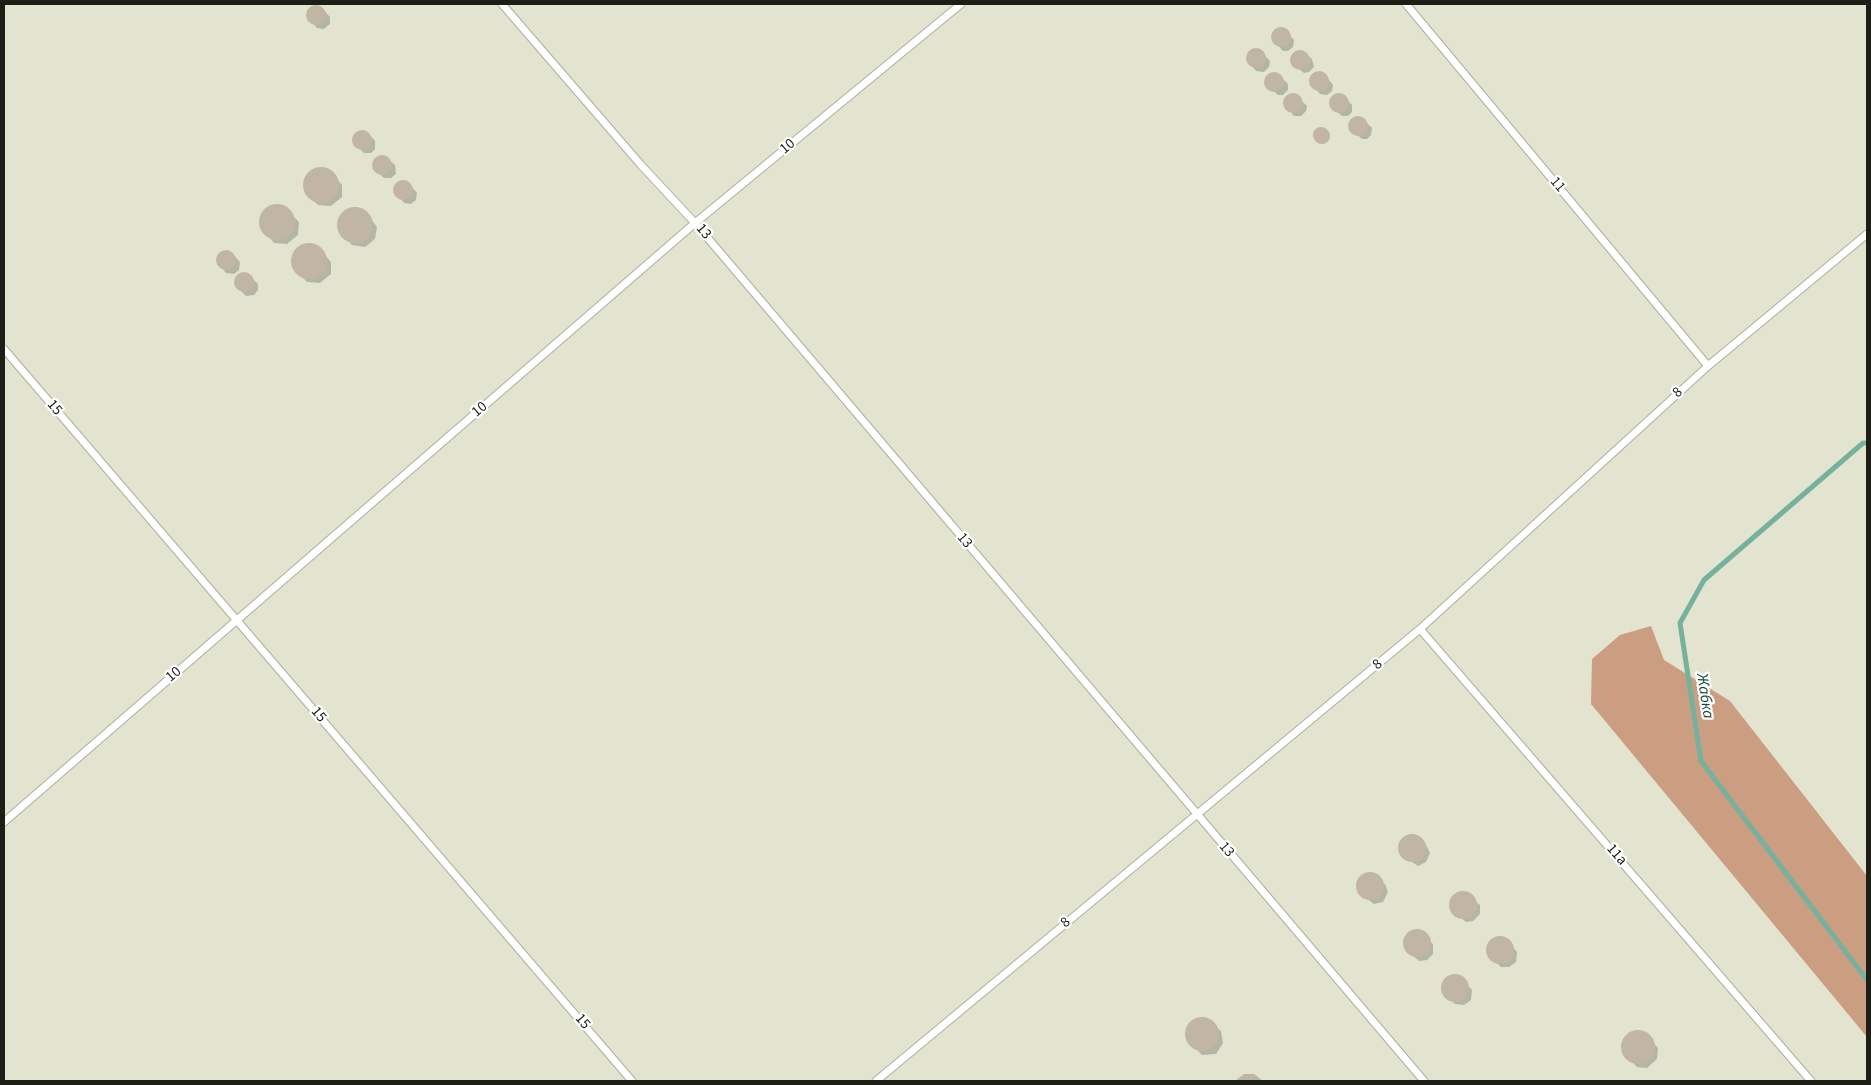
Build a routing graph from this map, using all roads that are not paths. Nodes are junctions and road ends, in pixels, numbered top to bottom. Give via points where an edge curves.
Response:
1 (502, 4) edge
2 (961, 4) edge
3 (1406, 4) edge
4 (695, 223) junction
5 (1867, 234) edge
6 (4, 349) edge
7 (1708, 366) junction
8 (237, 621) junction
9 (1420, 629) junction
10 (1196, 815) junction
11 (4, 822) edge
12 (632, 1081) edge
13 (876, 1081) edge
14 (1424, 1081) edge
15 (1811, 1081) edge

1 - 4 lane, 13 / 13
2 - 4 lane, 10 / 10
3 - 7 lane, 11 / 11
4 - 8 lane, 10 / 10
4 - 10 lane, 13 / 13
5 - 7 lane, 8 / 8
6 - 8 lane, 15 / 15
7 - 9 lane, 8 / 8
8 - 11 lane, 10 / 10
8 - 12 lane, 15 / 15
9 - 10 lane, 8 / 8
9 - 15 lane, 11a / 11a
10 - 13 lane, 8 / 8
10 - 14 lane, 13 / 13

